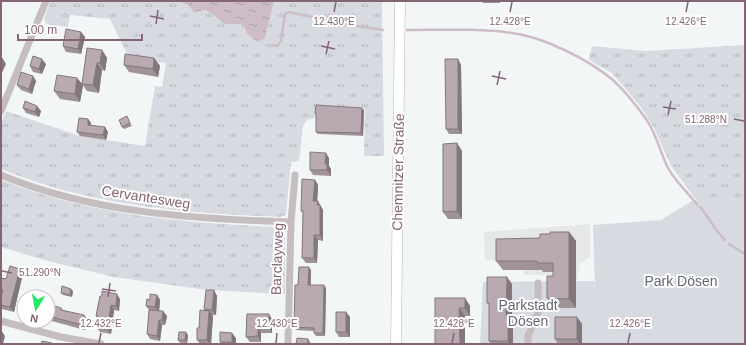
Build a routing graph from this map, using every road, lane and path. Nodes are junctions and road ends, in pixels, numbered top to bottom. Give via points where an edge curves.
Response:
1 (46, 1) edge
2 (400, 1) edge
3 (1, 112) edge
4 (1, 175) edge
5 (296, 175) dead end
6 (291, 222) junction
7 (538, 283) dead end
8 (1, 321) edge
9 (101, 344) edge
10 (288, 344) edge
11 (396, 344) edge
12 (528, 344) edge

1 - 3 street
2 - 11 main road, Chemnitzer Straße
4 - 6 street, Cervantesweg via 58,194 122,208 197,218
5 - 6 street, Barclayweg
6 - 10 street, Barclayweg
7 - 12 street via 538,313 528,336
8 - 9 street via 61,337

